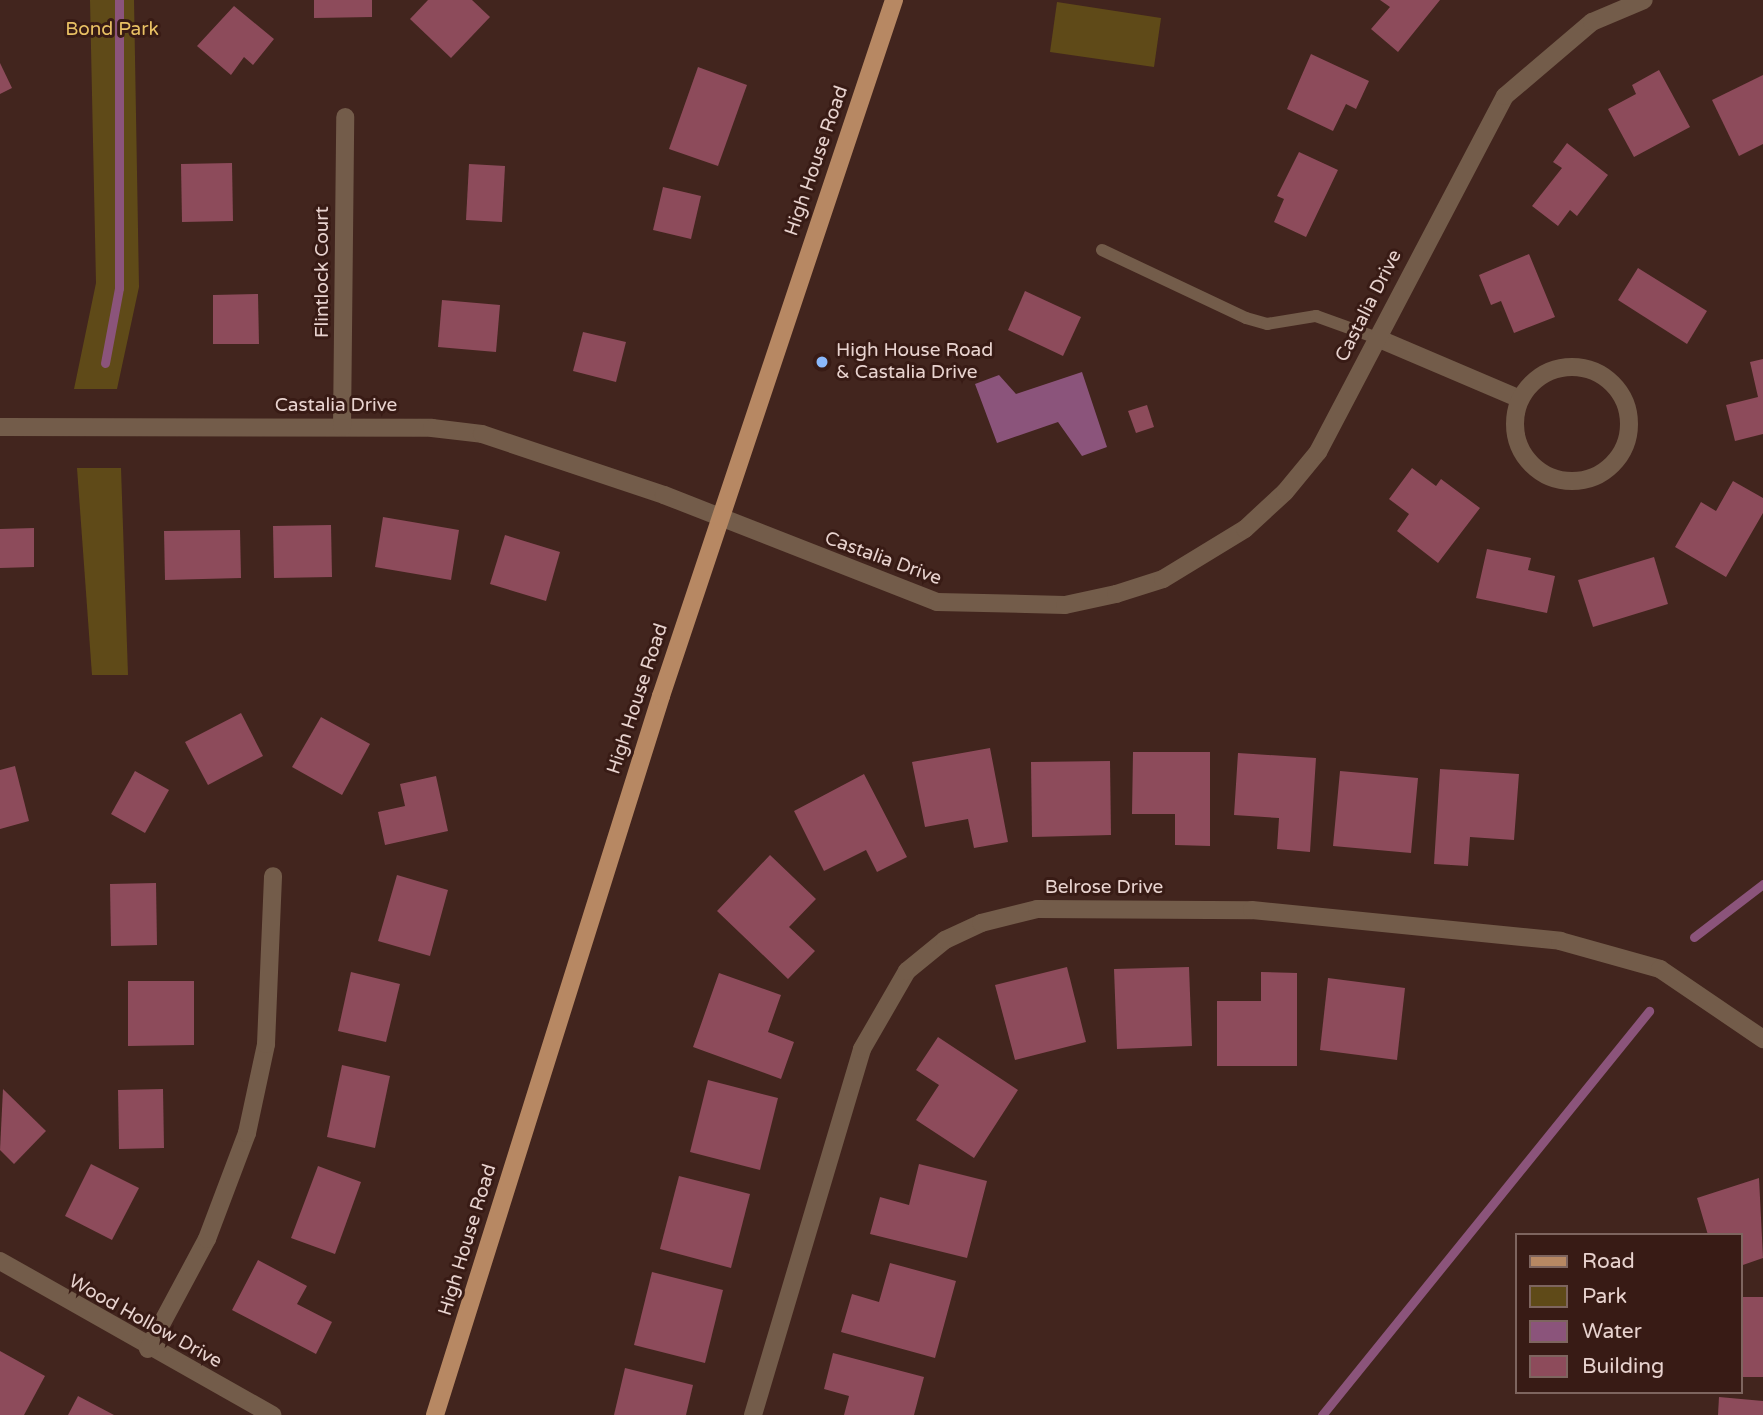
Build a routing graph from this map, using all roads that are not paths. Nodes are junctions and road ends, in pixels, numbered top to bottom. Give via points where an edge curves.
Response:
1 (894, 0) edge
2 (1644, 0) edge
3 (345, 117) dead end
4 (1102, 250) dead end
5 (1377, 338) junction
6 (1520, 399) junction
7 (0, 427) edge
8 (342, 427) junction
9 (720, 519) junction
10 (273, 876) dead end
11 (1763, 1039) edge
12 (0, 1261) edge
13 (148, 1349) junction
14 (272, 1415) edge
15 (435, 1415) edge
16 (752, 1415) edge

1 - 9 main road, High House Road
2 - 5 street, Castalia Drive via 1592,22 1505,96
3 - 8 street, Flintlock Court
4 - 5 lane via 1246,318 1267,324 1316,316
5 - 6 street
5 - 9 street, Castalia Drive via 1318,452 1285,492 1245,529 1163,579 1116,594 1065,605 937,602
6 - 6 street via 1516,435 1522,453 1549,477 1586,480 1617,460 1626,444 1626,405 1603,376 1576,368 1548,372
7 - 8 street, Castalia Drive
8 - 9 street, Castalia Drive via 482,433 531,446
9 - 15 main road, High House Road
10 - 13 street via 266,1044 247,1133 207,1239
11 - 16 street, Belrose Drive via 1660,970 1560,941 1252,910 1037,909 981,923 945,940 907,971 862,1049
12 - 13 street, Wood Hollow Drive
13 - 14 street, Wood Hollow Drive

